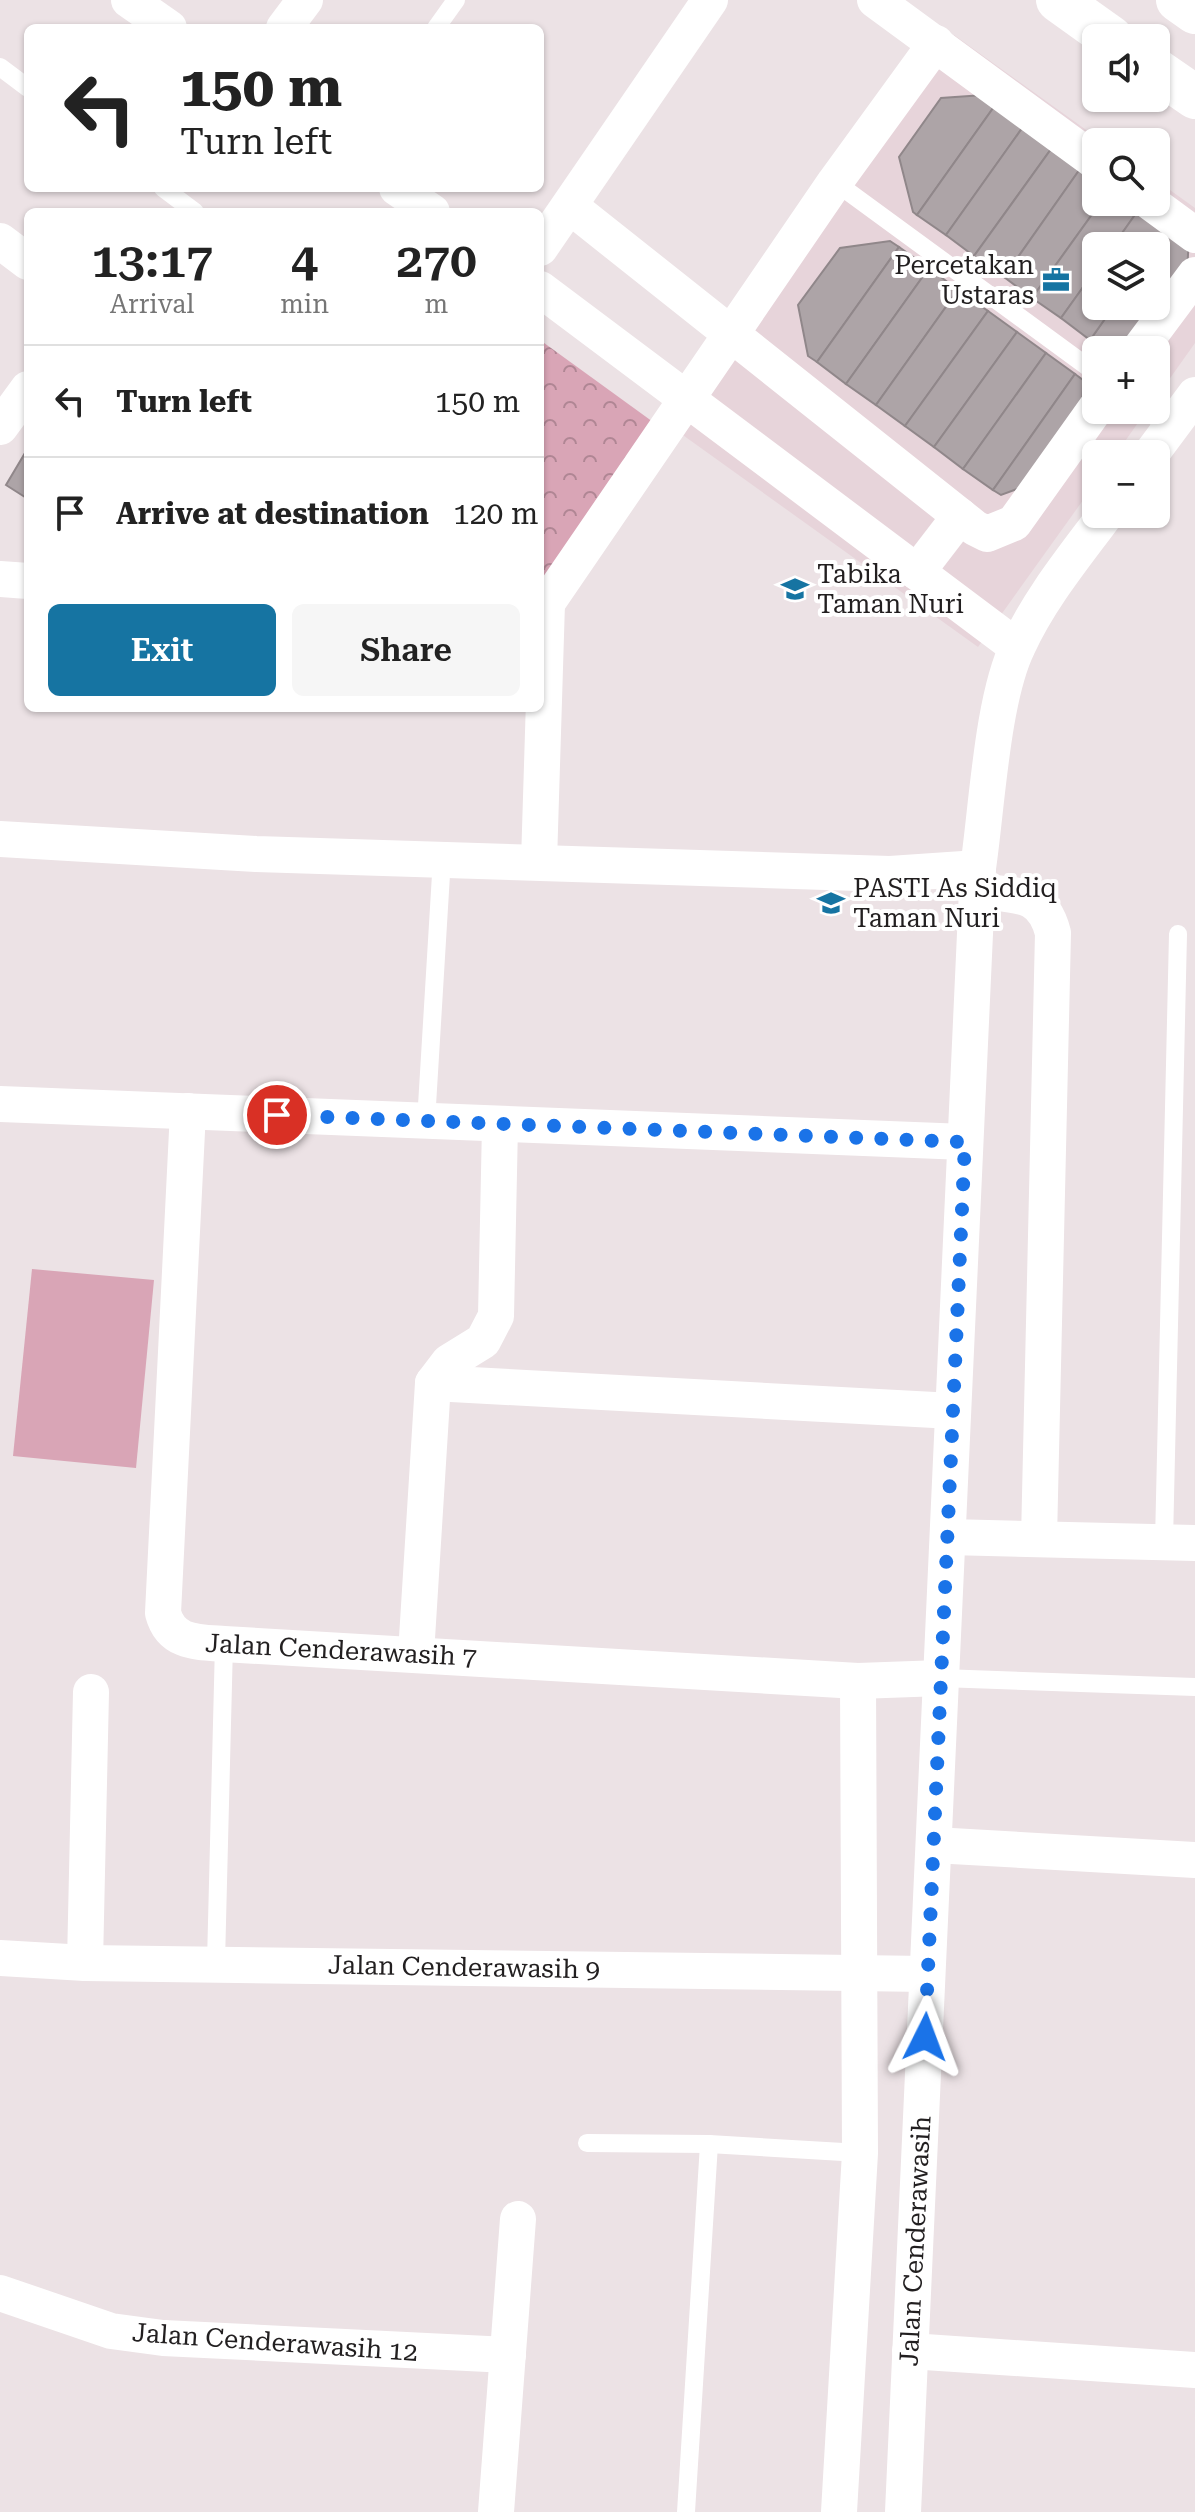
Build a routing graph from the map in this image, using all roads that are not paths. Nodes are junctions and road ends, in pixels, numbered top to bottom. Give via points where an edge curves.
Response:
1 (305, 0) edge
2 (456, 0) edge
3 (710, 0) edge
4 (875, 0) edge
5 (1058, 0) edge
6 (1178, 0) edge
7 (1195, 12) edge
8 (287, 24) edge
9 (439, 24) edge
10 (1091, 24) edge
11 (936, 43) junction
12 (0, 67) edge
13 (1170, 80) edge
14 (24, 85) edge
15 (1195, 97) edge
16 (1082, 152) edge
17 (835, 182) junction
18 (168, 192) edge
19 (571, 207) junction
20 (190, 208) edge
21 (1169, 216) edge
22 (1195, 235) edge
23 (0, 241) edge
24 (544, 243) edge
25 (24, 259) edge
26 (1195, 275) edge
27 (544, 292) edge
28 (730, 334) junction
29 (1149, 336) edge
30 (1082, 363) edge
31 (24, 394) edge
32 (1195, 395) edge
33 (687, 400) junction
34 (1085, 424) edge
35 (0, 427) edge
36 (1156, 431) edge
37 (960, 516) junction
38 (1096, 528) edge
39 (917, 572) junction
40 (0, 579) edge
41 (24, 581) edge
42 (544, 603) edge
43 (1017, 647) junction
44 (542, 712) edge
45 (0, 839) edge
46 (442, 858) junction
47 (539, 862) junction
48 (978, 880) junction
49 (1178, 934) dead end
50 (0, 1104) edge
51 (188, 1111) junction
52 (426, 1122) junction
53 (500, 1125) junction
54 (965, 1142) junction
55 (433, 1383) junction
56 (953, 1411) junction
57 (948, 1537) junction
58 (1039, 1539) junction
59 (1180, 1542) edge
60 (224, 1644) junction
61 (416, 1654) junction
62 (941, 1678) junction
63 (858, 1681) junction
64 (1195, 1687) edge
65 (91, 1692) dead end
66 (934, 1845) junction
67 (1195, 1860) edge
68 (0, 1958) edge
69 (216, 1962) junction
70 (85, 1963) junction
71 (860, 1974) junction
72 (927, 1974) junction
73 (587, 2143) dead end
74 (709, 2144) junction
75 (860, 2153) junction
76 (518, 2219) dead end
77 (0, 2293) edge
78 (910, 2351) junction
79 (508, 2355) junction
80 (1195, 2370) edge
81 (496, 2512) edge
82 (686, 2512) edge
83 (839, 2512) edge
84 (903, 2512) edge

1 - 8 street
2 - 9 lane
3 - 19 street
4 - 11 street
5 - 10 main road
6 - 7 main road
11 - 16 street
11 - 17 street
12 - 14 lane
13 - 15 main road
17 - 28 street
17 - 30 lane
18 - 20 lane
19 - 24 street
19 - 28 street
21 - 22 street
23 - 25 street
26 - 29 street
27 - 33 street
28 - 33 street
28 - 37 street
31 - 35 street
32 - 36 street
33 - 39 street
33 - 42 street
34 - 37 street via 1014,523 987,534
37 - 39 street
38 - 43 street, Jalan Cenderawasih
39 - 43 street
40 - 41 street
43 - 48 street, Jalan Cenderawasih via 1000,710
44 - 47 street
45 - 46 street
46 - 47 street
46 - 52 lane
47 - 48 street
48 - 54 street, Jalan Cenderawasih
48 - 58 street via 1033,898 1048,914 1053,933
49 - 59 lane
50 - 51 street
51 - 52 street
51 - 60 street, Jalan Cenderawasih 7 via 163,1613 176,1636
52 - 53 street
53 - 54 street
53 - 55 street via 496,1316 483,1341 449,1362
54 - 56 street, Jalan Cenderawasih
55 - 56 street
55 - 61 street
56 - 57 street, Jalan Cenderawasih
57 - 58 street
57 - 62 street, Jalan Cenderawasih
58 - 59 street
60 - 61 street, Jalan Cenderawasih 7
60 - 69 lane
61 - 63 street, Jalan Cenderawasih 7
62 - 63 street, Jalan Cenderawasih 7
62 - 64 lane
62 - 66 street, Jalan Cenderawasih
63 - 71 street
65 - 70 street
66 - 67 street
66 - 72 street, Jalan Cenderawasih
68 - 70 street, Jalan Cenderawasih 9
69 - 70 street, Jalan Cenderawasih 9
69 - 71 street, Jalan Cenderawasih 9
71 - 72 street, Jalan Cenderawasih 9
71 - 75 street
72 - 78 street, Jalan Cenderawasih
73 - 74 lane
74 - 75 lane
74 - 82 lane
75 - 83 street
76 - 79 street
77 - 79 street, Jalan Cenderawasih 12 via 111,2331 163,2338
78 - 80 street
78 - 84 street, Jalan Cenderawasih
79 - 81 street

